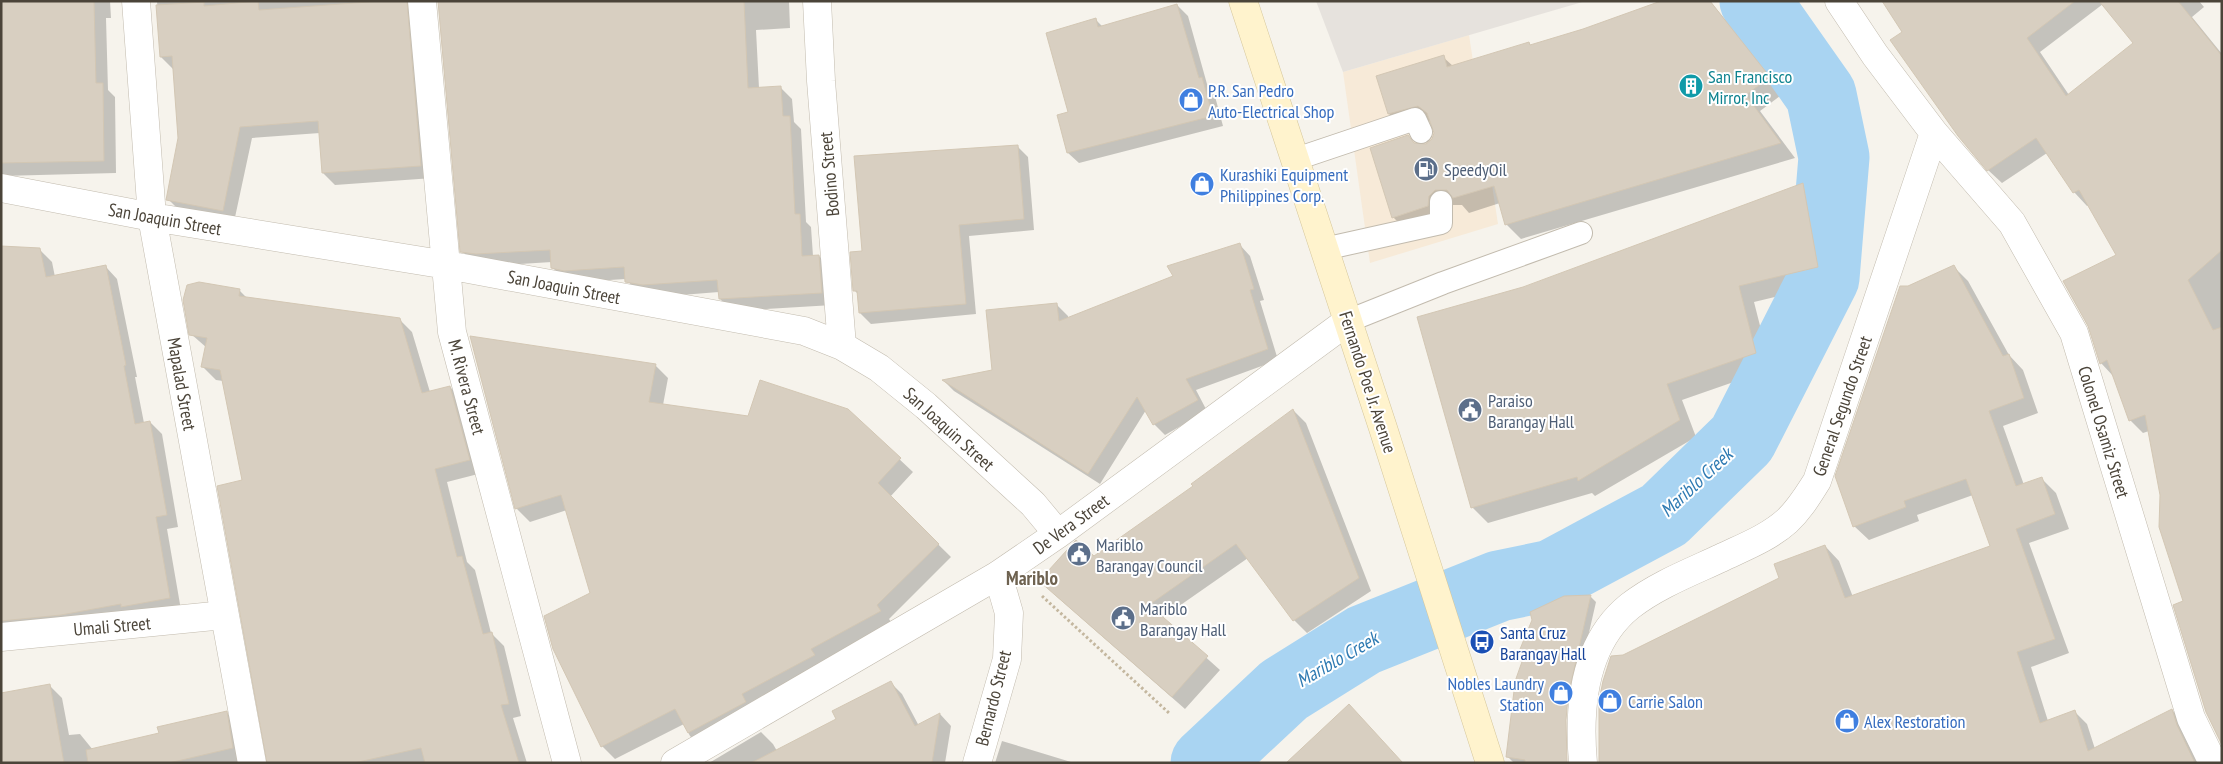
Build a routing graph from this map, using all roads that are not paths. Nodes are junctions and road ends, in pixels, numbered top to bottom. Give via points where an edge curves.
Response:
1 (136, 1) edge
2 (422, 1) edge
3 (817, 1) edge
4 (1243, 1) edge
5 (1839, 1) edge
6 (1421, 132) dead end
7 (1934, 133) junction
8 (1296, 159) junction
9 (1, 188) edge
10 (1442, 202) dead end
11 (152, 217) junction
12 (1581, 233) dead end
13 (1324, 249) junction
14 (447, 265) junction
15 (1348, 321) junction
16 (842, 346) junction
17 (1058, 534) junction
18 (1004, 571) junction
19 (224, 615) junction
20 (1, 637) edge
21 (252, 763) edge
22 (567, 763) edge
23 (675, 763) edge
24 (976, 763) edge
25 (1490, 763) edge
26 (1583, 763) edge
27 (2213, 763) edge

1 - 11 street, Mapalad Street
2 - 14 street, M. Rivera Street
3 - 16 street, Bodino Street
4 - 8 main road, Fernando Poe Jr. Avenue
5 - 7 street
6 - 8 lane via 1415,119
7 - 26 street, General Segundo Street via 1817,481 1804,503 1767,536 1657,589 1631,605 1612,624 1594,654 1585,682
7 - 27 street, Colonel Osamiz Street via 2012,223 2074,333 2192,718
8 - 13 main road, Fernando Poe Jr. Avenue
9 - 11 street, San Joaquin Street
10 - 13 lane via 1441,223
11 - 14 street, San Joaquin Street
11 - 19 street, Mapalad Street
12 - 15 lane
13 - 15 main road, Fernando Poe Jr. Avenue
14 - 16 street, San Joaquin Street via 804,331
14 - 22 street, M. Rivera Street via 452,332
15 - 17 street, De Vera Street
15 - 25 main road, Fernando Poe Jr. Avenue
16 - 17 street, San Joaquin Street via 879,368 926,406 1032,504
17 - 18 street, De Vera Street
18 - 23 street, De Vera Street
18 - 24 street, Bernardo Street via 1009,613 1007,660
19 - 20 street, Umali Street
19 - 21 street, Mapalad Street

